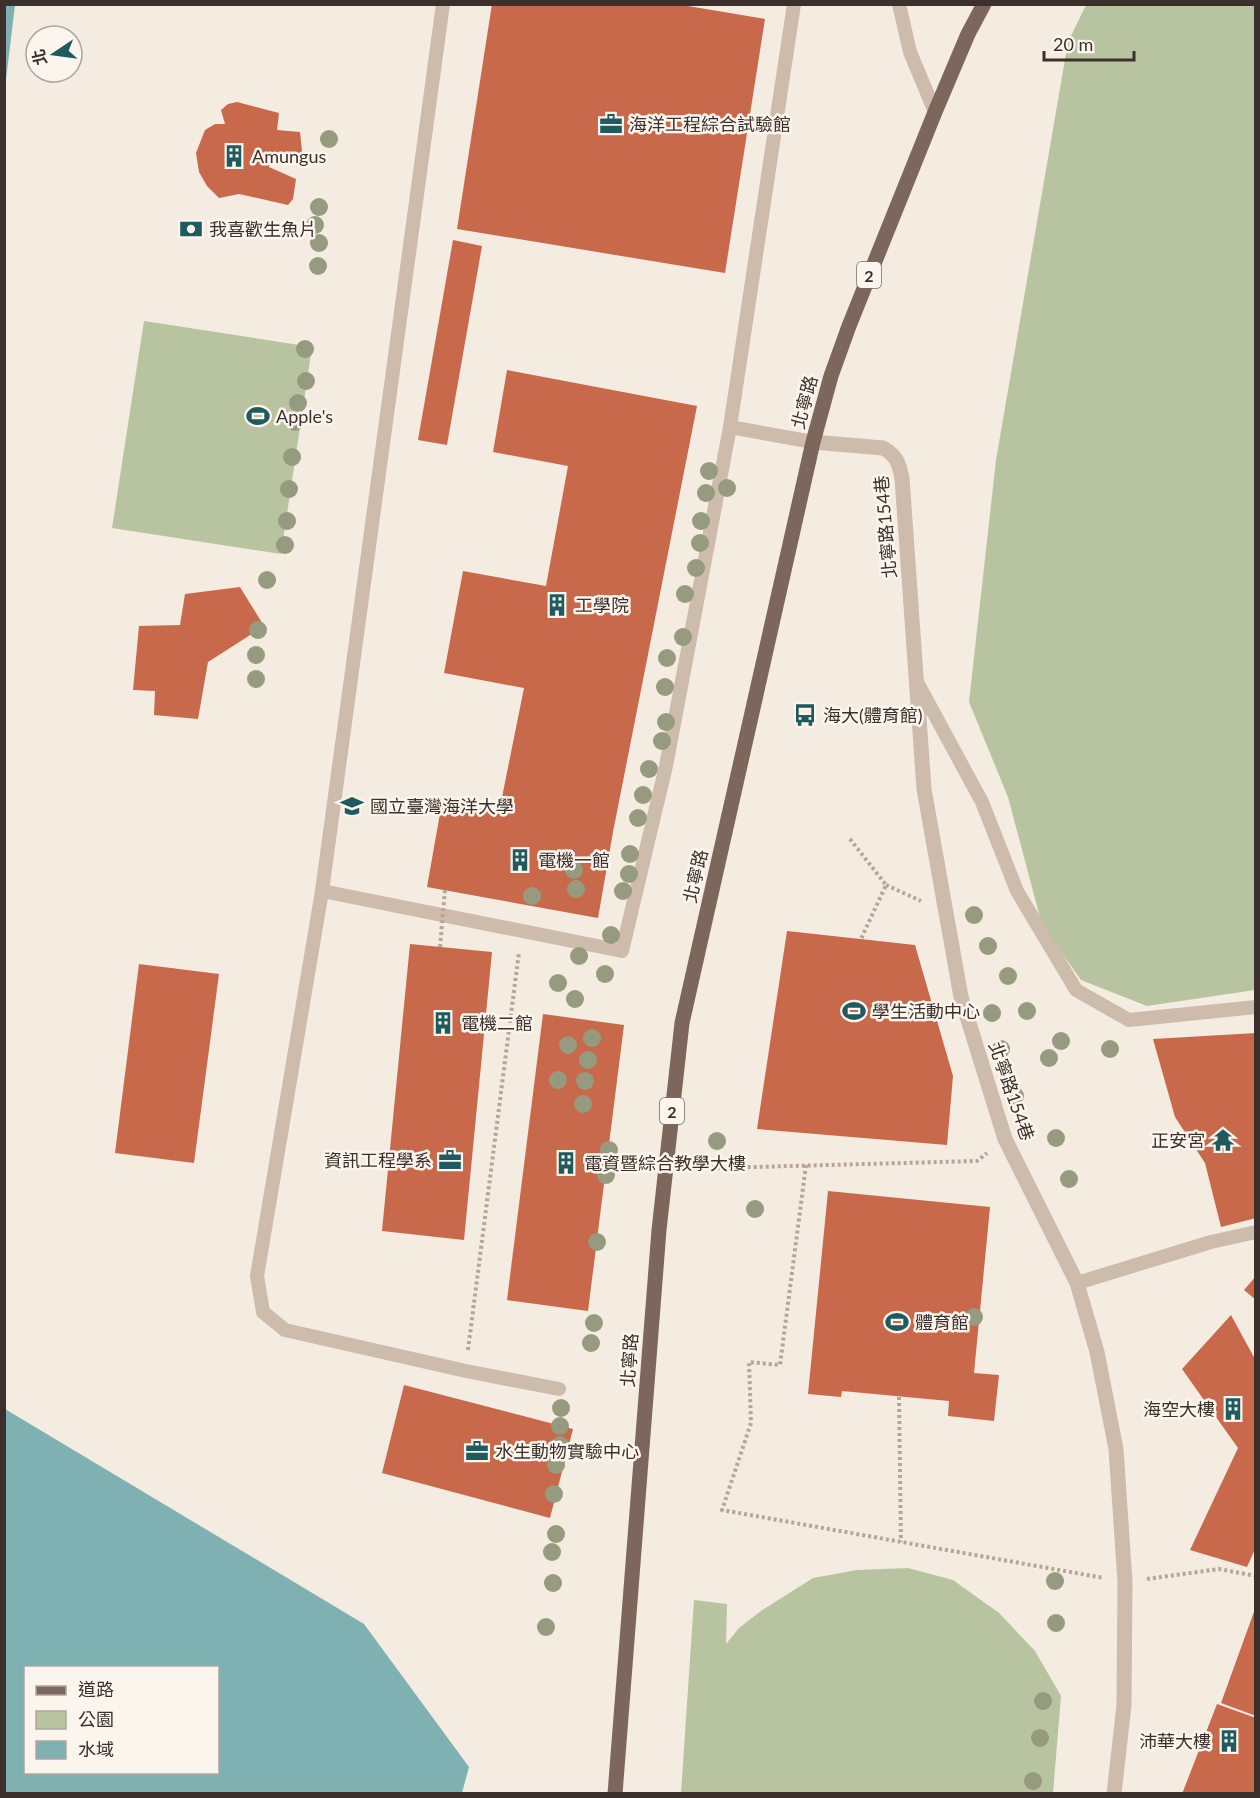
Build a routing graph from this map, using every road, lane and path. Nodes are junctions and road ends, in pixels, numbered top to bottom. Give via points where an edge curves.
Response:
1 (443, 4) edge
2 (794, 4) edge
3 (899, 4) edge
4 (984, 4) edge
5 (935, 112) junction
6 (730, 427) junction
7 (813, 442) junction
8 (916, 680) junction
9 (850, 839) dead end
10 (886, 885) junction
11 (445, 890) dead end
12 (322, 891) junction
13 (946, 912) junction
14 (521, 931) junction
15 (861, 939) dead end
16 (440, 947) dead end
17 (1256, 1007) edge
18 (977, 1161) dead end
19 (806, 1165) junction
20 (717, 1168) dead end
21 (1256, 1232) edge
22 (1077, 1283) junction
23 (465, 1371) junction
24 (559, 1389) dead end
25 (899, 1397) dead end
26 (901, 1542) junction
27 (1256, 1576) edge
28 (1125, 1582) junction
29 (615, 1794) edge
30 (1114, 1794) edge

1 - 12 lane
2 - 6 lane
3 - 5 lane via 910,52
4 - 5 main road, 北寧路 / 2
5 - 7 main road, 北寧路 / 2 via 849,326
6 - 7 lane
6 - 14 lane via 666,766 622,951
7 - 8 street, 北寧路154巷 via 883,448 899,463
7 - 29 main road, 北寧路 / 2 via 682,1023 659,1230
8 - 13 street, 北寧路154巷 via 924,789
8 - 17 lane, 北寧路154巷 via 982,802 1017,891 1076,990 1129,1020
9 - 10 path
10 - 13 path
10 - 15 path
11 - 16 path, bridge
12 - 14 lane
12 - 23 lane via 257,1276 263,1312 285,1330
13 - 22 street, 北寧路154巷 via 961,997 1005,1139
14 - 23 path
18 - 19 path
19 - 20 path
19 - 26 path via 780,1365 749,1362 751,1423 722,1510
21 - 22 lane
22 - 28 street, 北寧路154巷 via 1097,1352 1116,1449
23 - 24 lane
25 - 26 path
26 - 28 path
27 - 28 path via 1219,1569
28 - 30 street, 北寧路154巷 via 1124,1705

